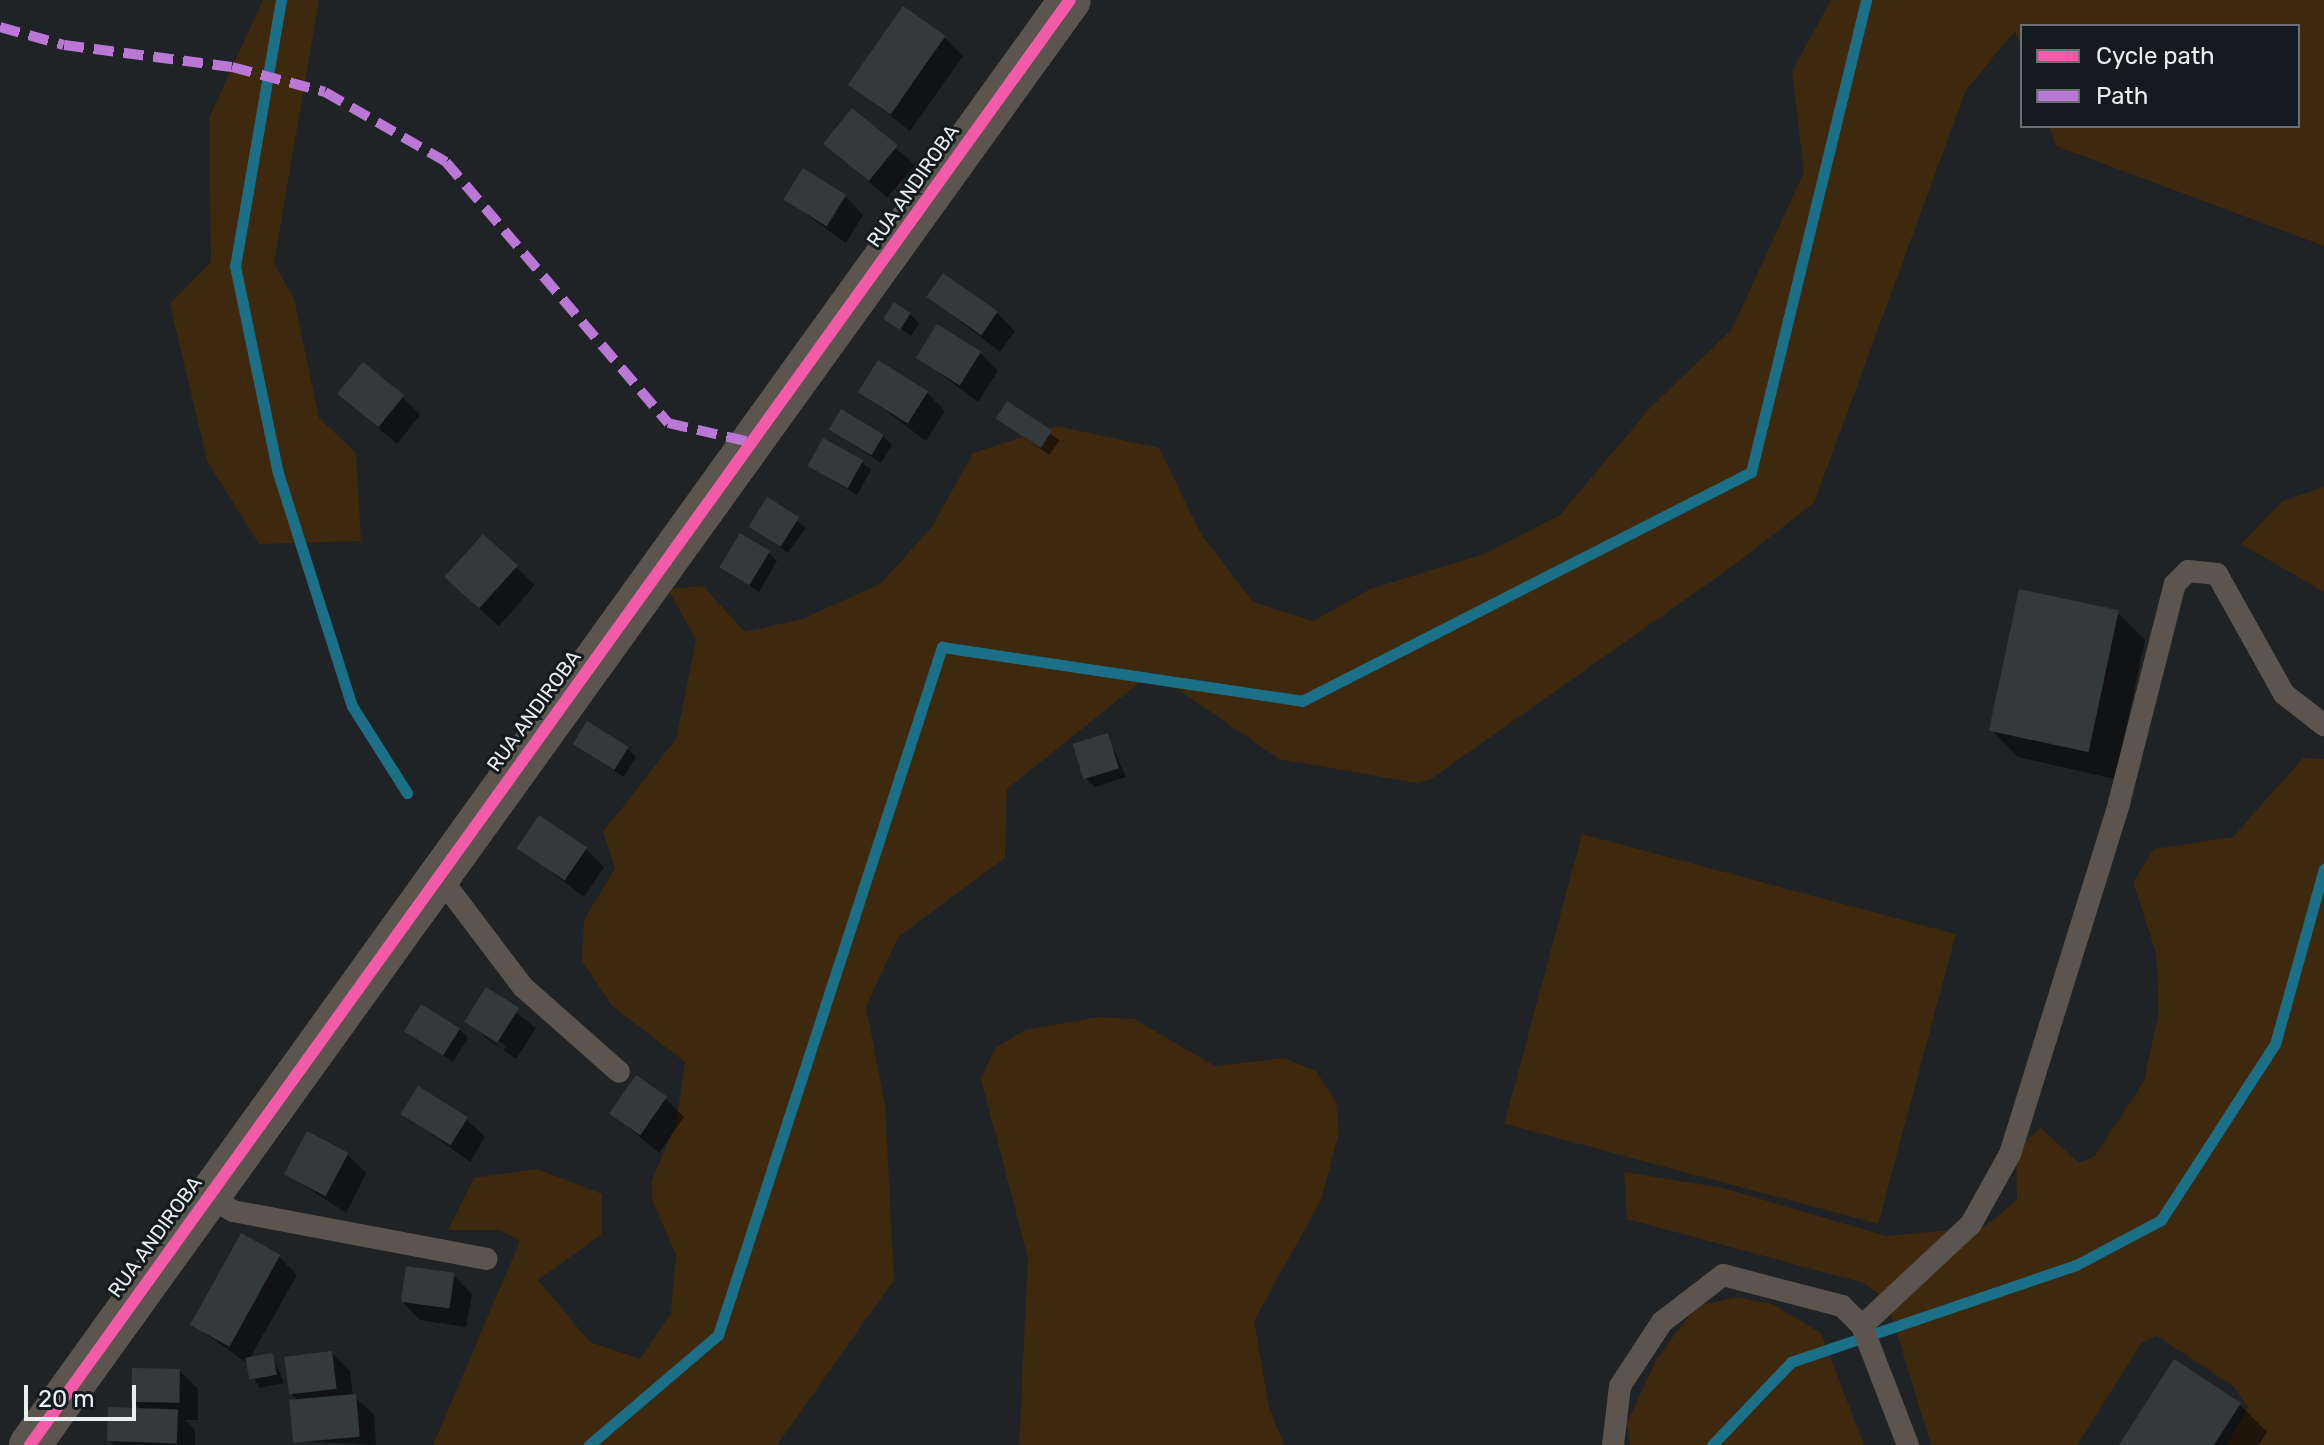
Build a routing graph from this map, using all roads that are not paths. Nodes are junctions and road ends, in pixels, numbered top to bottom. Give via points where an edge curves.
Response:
1 (1070, 0) edge
2 (2324, 725) edge
3 (439, 876) junction
4 (619, 1072) dead end
5 (208, 1197) junction
6 (486, 1259) dead end
7 (1862, 1326) junction
8 (30, 1445) edge
9 (1613, 1445) edge
10 (1908, 1445) edge

1 - 3 street, RUA ANDIROBA
2 - 7 lane via 2284,694 2217,574 2188,571 2175,584 2119,803 2010,1154 1971,1224
3 - 4 lane via 523,987
3 - 5 street, RUA ANDIROBA
5 - 6 lane via 233,1211
5 - 8 street, RUA ANDIROBA
7 - 9 lane via 1823,1297 1723,1275 1662,1322 1620,1386
7 - 10 lane

